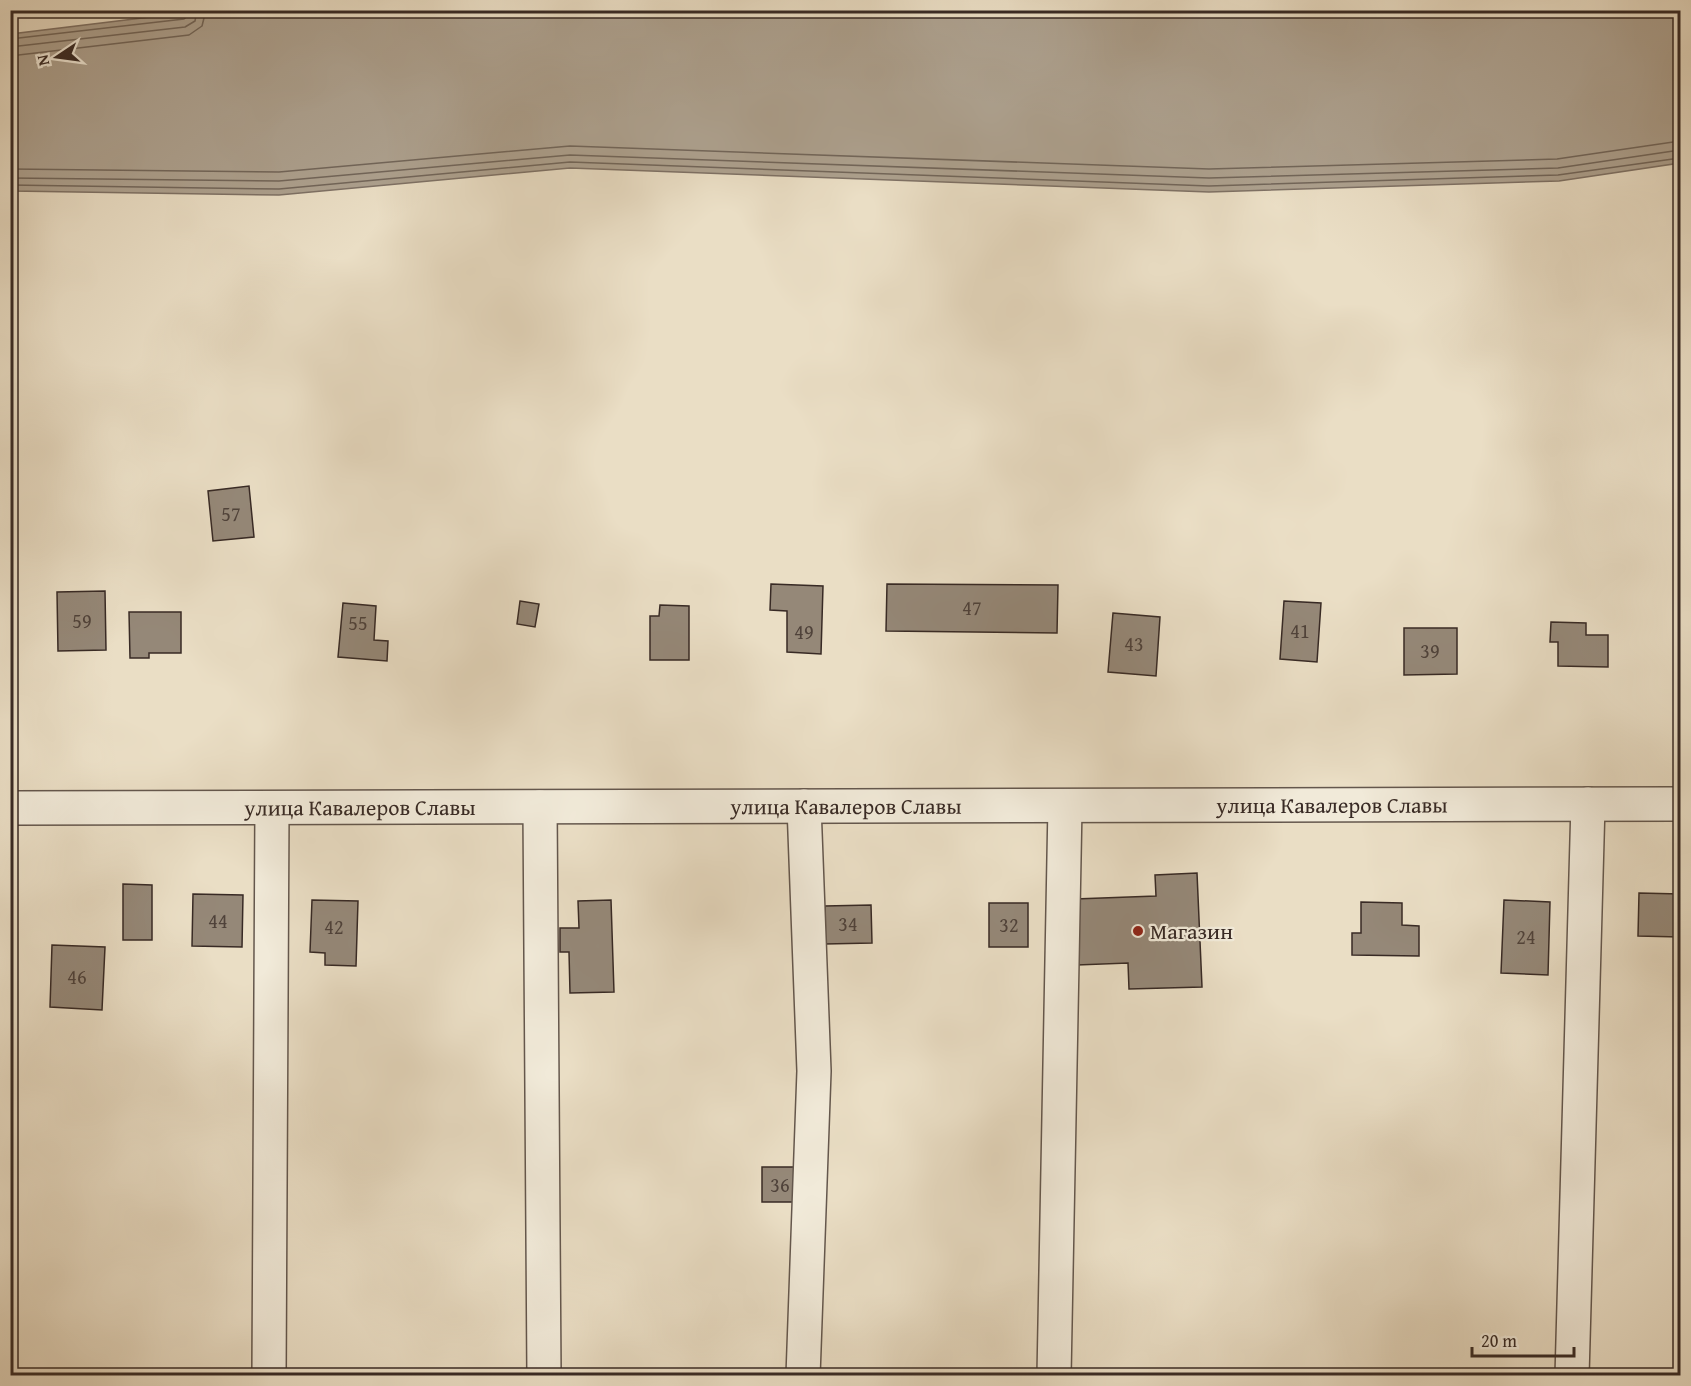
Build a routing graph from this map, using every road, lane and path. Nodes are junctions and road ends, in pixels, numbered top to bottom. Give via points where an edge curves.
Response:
1 (1588, 804) junction
2 (1680, 804) edge
3 (804, 806) junction
4 (1065, 806) junction
5 (540, 807) junction
6 (11, 808) edge
7 (272, 808) junction
8 (10, 909) edge
9 (269, 1376) edge
10 (544, 1376) edge
11 (803, 1376) edge
12 (1054, 1376) edge
13 (1572, 1376) edge

1 - 2 street, улица Кавалеров Славы
1 - 4 street, улица Кавалеров Славы
1 - 13 street
3 - 4 street, улица Кавалеров Славы
3 - 5 street, улица Кавалеров Славы
3 - 11 street via 814,1071
4 - 12 street
5 - 7 street, улица Кавалеров Славы
5 - 10 street
6 - 7 street, улица Кавалеров Славы
6 - 8 path
7 - 9 street

